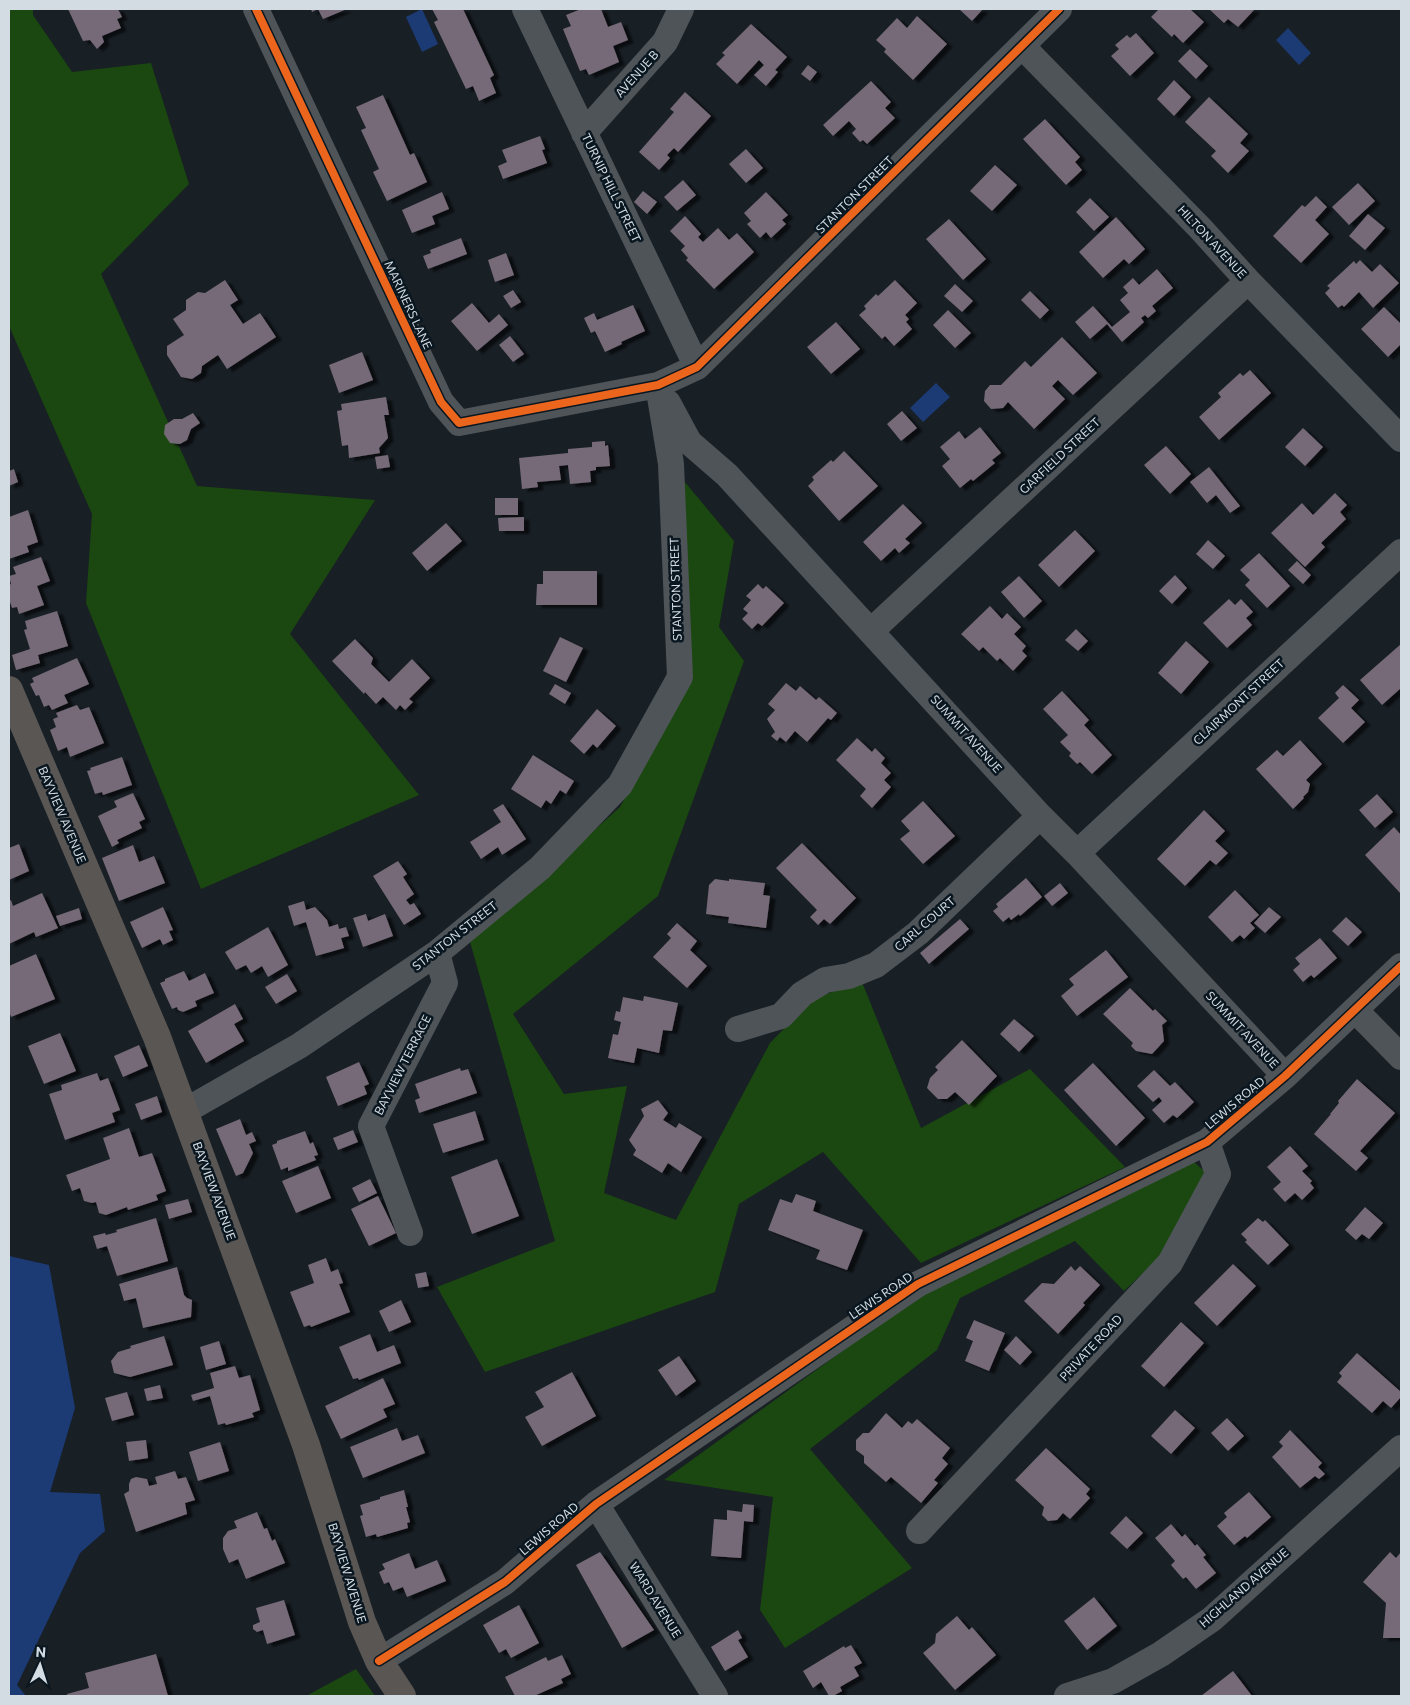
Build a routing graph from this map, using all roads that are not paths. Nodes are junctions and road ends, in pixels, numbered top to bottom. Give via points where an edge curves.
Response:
1 (256, 9) edge
2 (525, 9) edge
3 (681, 9) edge
4 (1059, 9) edge
5 (1022, 46) junction
6 (584, 133) junction
7 (1248, 280) junction
8 (697, 367) junction
9 (658, 385) junction
10 (1401, 439) edge
11 (1401, 552) edge
12 (871, 631) junction
13 (9, 690) edge
14 (1040, 816) junction
15 (1077, 853) junction
16 (437, 953) junction
17 (1401, 966) edge
18 (1355, 1010) junction
19 (738, 1029) dead end
20 (1401, 1057) edge
21 (1285, 1076) junction
22 (185, 1111) junction
23 (1206, 1142) junction
24 (410, 1233) dead end
25 (1401, 1448) edge
26 (596, 1504) junction
27 (919, 1531) dead end
28 (379, 1661) junction
29 (402, 1696) edge
30 (715, 1696) edge
31 (1067, 1696) edge

1 - 9 street, MARINERS LANE via 441,402 459,423
2 - 6 street, TURNIP HILL STREET
3 - 6 street, AVENUE B via 665,42
4 - 5 street, STANTON STREET
5 - 7 street, HILTON AVENUE
5 - 8 street, STANTON STREET
6 - 8 street, TURNIP HILL STREET
7 - 10 street, HILTON AVENUE
7 - 12 street, GARFIELD STREET
8 - 9 street, STANTON STREET
9 - 12 street, SUMMIT AVENUE via 690,442 727,475
9 - 16 street, STANTON STREET via 671,464 680,677 620,785 540,868
11 - 15 street, CLAIRMONT STREET
12 - 14 street, SUMMIT AVENUE
13 - 22 main road, BAYVIEW AVENUE via 157,1037
14 - 15 street, SUMMIT AVENUE
14 - 19 street, CARL COURT via 918,933 876,964 849,976 825,980 802,994 781,1016
15 - 21 street, SUMMIT AVENUE
16 - 22 street, STANTON STREET via 299,1046
16 - 24 street, BAYVIEW TERRACE via 445,983 371,1126
17 - 18 street, LEWIS ROAD
18 - 20 street
18 - 21 street, LEWIS ROAD
21 - 23 street, LEWIS ROAD
22 - 28 main road, BAYVIEW AVENUE via 303,1435 362,1622
23 - 26 street, LEWIS ROAD via 918,1284
23 - 27 street, PRIVATE ROAD via 1218,1174 1170,1263
25 - 31 street, HIGHLAND AVENUE via 1212,1619 1161,1654 1113,1681
26 - 28 street, LEWIS ROAD via 505,1582
26 - 30 street, WARD AVENUE
28 - 29 main road, BAYVIEW AVENUE

